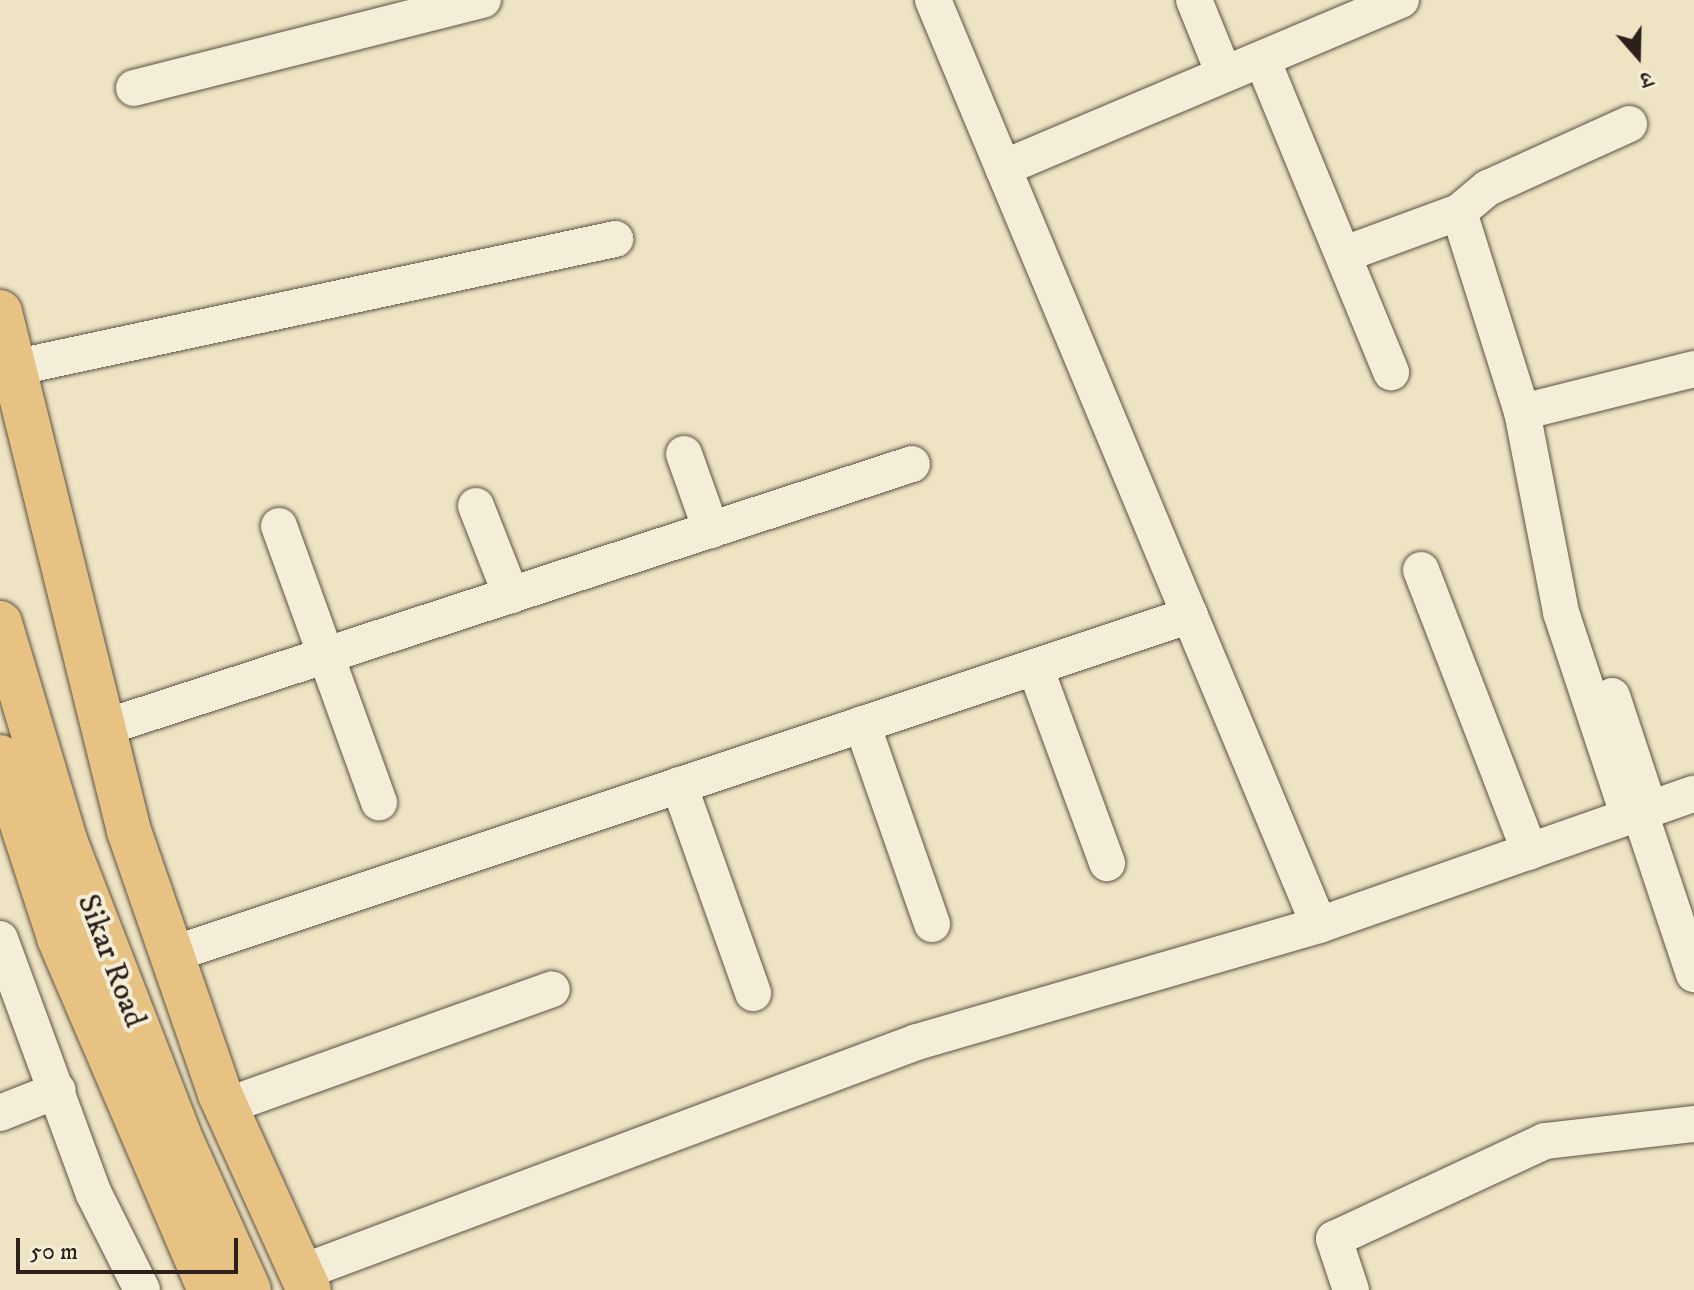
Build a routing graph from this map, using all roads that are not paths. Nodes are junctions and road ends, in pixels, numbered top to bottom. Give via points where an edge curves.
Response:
1 (483, 0) edge
2 (933, 0) edge
3 (1194, 0) edge
4 (1401, 0) edge
5 (1262, 59) junction
6 (1224, 74) junction
7 (134, 88) dead end
8 (1629, 124) dead end
9 (1003, 168) junction
10 (1459, 212) junction
11 (615, 239) dead end
12 (1345, 254) junction
13 (0, 312) edge
14 (13, 368) junction
15 (1694, 369) edge
16 (1391, 372) dead end
17 (1522, 412) junction
18 (684, 454) dead end
19 (912, 464) dead end
20 (476, 506) dead end
21 (279, 526) dead end
22 (711, 530) junction
23 (1421, 570) dead end
24 (511, 595) junction
25 (1190, 615) junction
26 (0, 623) edge
27 (326, 656) junction
28 (1035, 667) junction
29 (1612, 696) dead end
30 (862, 724) junction
31 (100, 729) junction
32 (0, 757) edge
33 (679, 785) junction
34 (1694, 794) edge
35 (7, 801) edge
36 (379, 802) dead end
37 (1639, 813) junction
38 (1530, 852) junction
39 (1107, 863) dead end
40 (932, 924) dead end
41 (1319, 925) junction
42 (0, 939) edge
43 (173, 954) junction
44 (1694, 974) edge
45 (552, 989) dead end
46 (753, 993) dead end
47 (58, 1090) junction
48 (226, 1106) junction
49 (0, 1113) edge
50 (1694, 1124) edge
51 (305, 1281) edge
52 (142, 1290) edge
53 (210, 1290) edge
54 (249, 1290) edge
55 (1351, 1290) edge

1 - 7 street
2 - 9 street
3 - 6 street
4 - 5 street
5 - 6 street
5 - 12 street
6 - 9 street
8 - 10 street via 1488,188
9 - 25 street
10 - 12 street
10 - 17 street
11 - 14 street
12 - 16 street
13 - 14 main road
14 - 31 main road
15 - 17 street
17 - 37 street via 1561,612
18 - 22 street
19 - 22 street
20 - 24 street
21 - 27 street
22 - 24 street
23 - 38 street
24 - 27 street
25 - 28 street
25 - 41 street
26 - 54 main road, Sikar Road via 66,843 179,1135
27 - 31 street
27 - 36 street
28 - 30 street
28 - 39 street
29 - 37 street
30 - 33 street
30 - 40 street
31 - 43 main road
32 - 35 main road
33 - 43 street
33 - 46 street
34 - 37 street
35 - 53 main road via 59,938
37 - 38 street
37 - 44 street
38 - 41 street
41 - 51 street via 917,1042
42 - 47 street
43 - 48 main road
45 - 48 street
47 - 49 street
47 - 52 street via 94,1194
48 - 51 main road
50 - 55 street via 1545,1141 1334,1239

